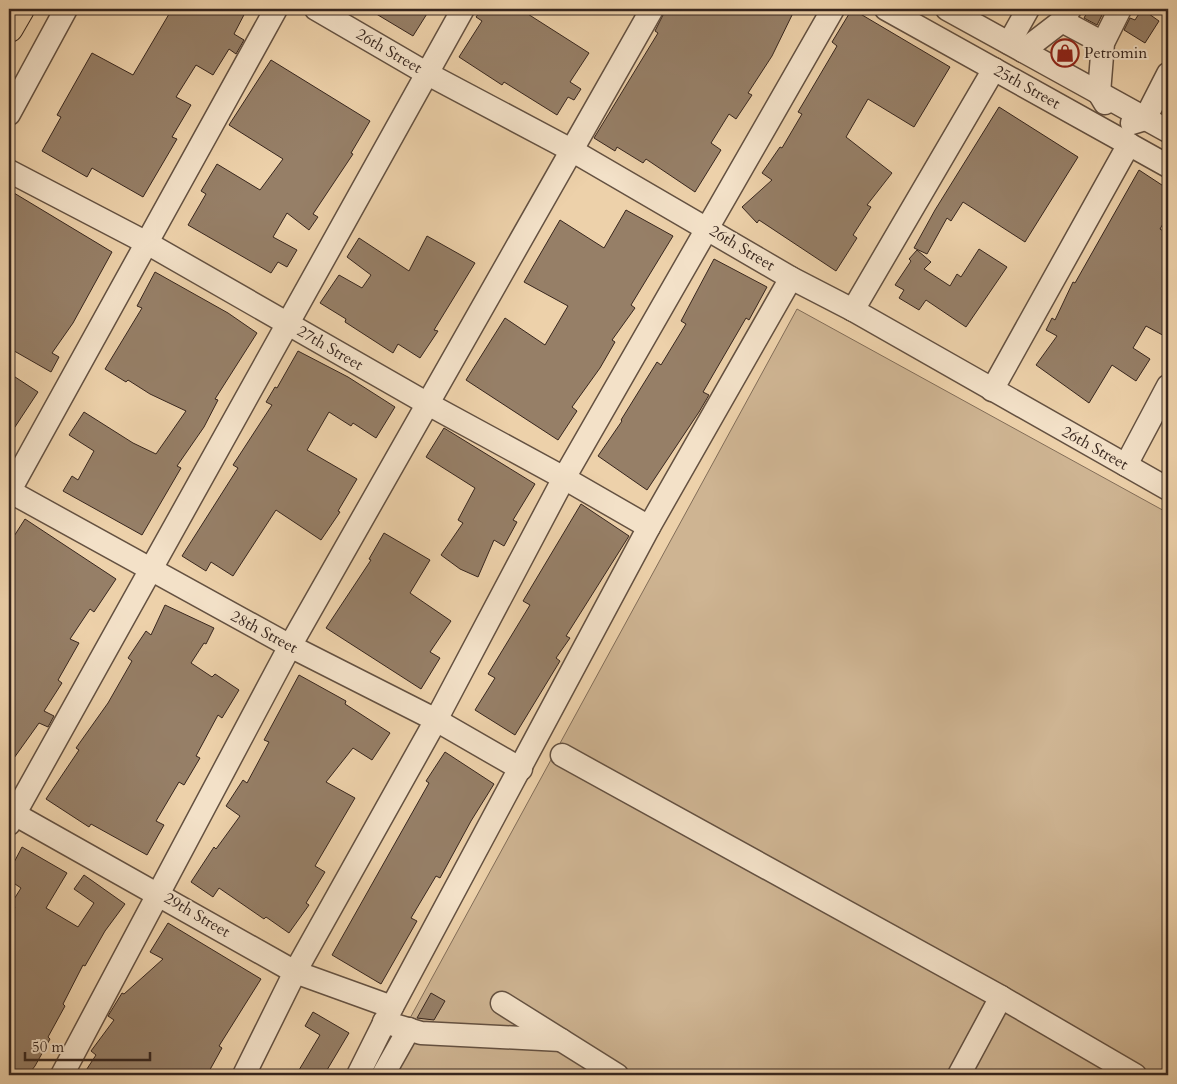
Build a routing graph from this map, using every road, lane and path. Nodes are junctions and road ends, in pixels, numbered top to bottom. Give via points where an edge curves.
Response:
1 (20, 9) edge
2 (66, 9) edge
3 (276, 9) edge
4 (316, 9) edge
5 (463, 9) edge
6 (652, 9) edge
7 (833, 9) edge
8 (886, 9) edge
9 (947, 9) edge
10 (1028, 9) edge
11 (1120, 9) edge
12 (1066, 15) edge
13 (9, 28) edge
14 (1103, 43) junction
15 (1016, 47) junction
16 (994, 69) junction
17 (426, 73) junction
18 (1168, 74) edge
19 (1099, 93) junction
20 (9, 114) edge
21 (1145, 118) junction
22 (1168, 132) edge
23 (1129, 144) junction
24 (573, 150) junction
25 (1168, 166) edge
26 (9, 171) edge
27 (709, 228) junction
28 (148, 243) junction
29 (791, 278) junction
30 (853, 310) junction
31 (287, 323) junction
32 (1168, 386) edge
33 (992, 390) junction
34 (428, 404) junction
35 (1126, 465) junction
36 (564, 478) junction
37 (1168, 489) edge
38 (9, 491) edge
39 (649, 527) junction
40 (150, 570) junction
41 (290, 646) junction
42 (436, 720) junction
43 (562, 755) dead end
44 (521, 769) junction
45 (10, 816) edge
46 (158, 893) junction
47 (295, 972) junction
48 (1002, 997) junction
49 (502, 1002) dead end
50 (388, 1015) junction
51 (409, 1030) junction
52 (561, 1040) junction
53 (62, 1075) edge
54 (244, 1075) edge
55 (358, 1075) edge
56 (383, 1075) edge
57 (617, 1075) edge
58 (959, 1075) edge
59 (1135, 1075) edge

1 - 13 highway
2 - 20 street
3 - 28 street
4 - 17 street, 26th Street
5 - 17 street
6 - 24 street
7 - 27 street
8 - 16 street, 25th Street
9 - 15 street, 25th Street
10 - 15 street
11 - 14 street
12 - 14 street
12 - 15 street
14 - 19 street
15 - 19 street, 25th Street
16 - 23 street, 25th Street
16 - 30 street
17 - 24 street, 26th Street
17 - 31 street
18 - 21 street
19 - 21 street, 25th Street
21 - 22 street, 25th Street
23 - 25 street, 25th Street
23 - 33 street
24 - 27 street, 26th Street
24 - 34 street
26 - 28 street, 27th Street
27 - 29 street, 26th Street
27 - 36 street
28 - 31 street, 27th Street
28 - 38 street
29 - 30 street, 26th Street
29 - 39 street
30 - 33 street, 26th Street
31 - 34 street, 27th Street
31 - 40 street
32 - 35 street
33 - 35 street, 26th Street
34 - 36 street, 27th Street
34 - 41 street
35 - 37 street, 26th Street
36 - 39 street, 27th Street
36 - 42 street
38 - 40 street, 28th Street
39 - 44 street
40 - 41 street, 28th Street
40 - 45 street
41 - 42 street, 28th Street
41 - 46 street
42 - 44 street, 28th Street
42 - 47 street
43 - 48 street
44 - 50 street
45 - 46 street, 29th Street
46 - 47 street, 29th Street
46 - 53 street
47 - 50 street, 29th Street
47 - 54 street
48 - 58 street
48 - 59 street
49 - 52 street
50 - 51 street, 29th Street
50 - 55 street
51 - 52 street, 29th Street
51 - 56 street
52 - 57 street

